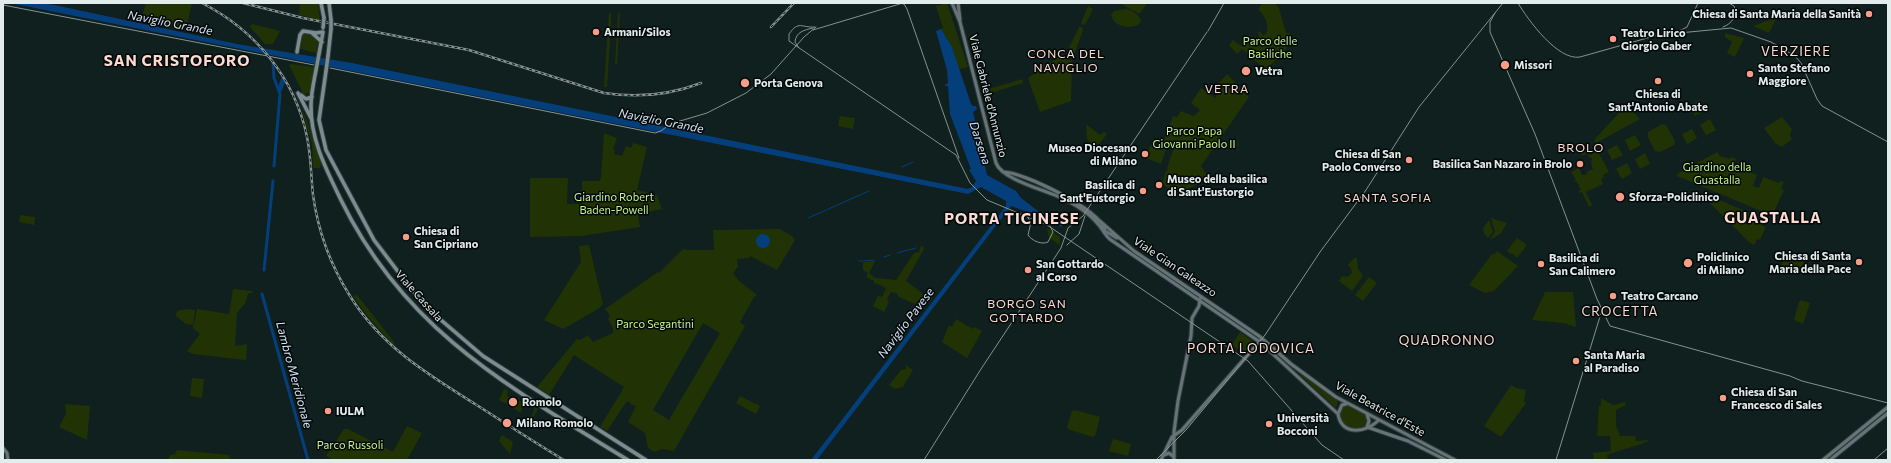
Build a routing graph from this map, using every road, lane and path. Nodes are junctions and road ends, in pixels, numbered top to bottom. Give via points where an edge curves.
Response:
1 (321, 3) edge
2 (329, 3) edge
3 (952, 3) edge
4 (958, 3) edge
5 (960, 22) junction
6 (311, 32) junction
7 (323, 32) junction
8 (322, 42) junction
9 (297, 52) dead end
10 (312, 97) junction
11 (312, 121) junction
12 (337, 172) junction
13 (329, 173) junction
14 (1087, 211) junction
15 (1200, 295) junction
16 (1200, 301) junction
17 (1263, 338) junction
18 (1260, 342) junction
19 (1348, 404) junction
20 (1888, 407) edge
21 (1888, 413) edge
22 (1338, 414) junction
23 (1366, 414) junction
24 (1379, 420) junction
25 (1367, 427) junction
26 (1173, 436) junction
27 (3, 448) edge
28 (1161, 458) edge
29 (1174, 458) edge
30 (8, 460) edge
31 (628, 460) edge
32 (645, 460) edge
33 (1446, 460) edge
34 (1455, 460) edge
35 (1823, 460) edge
36 (1830, 460) edge

1 - 7 main road, Viale Cassala, bridge
2 - 12 main road, Viale Cassala, bridge via 331,20 319,120 322,137
3 - 5 main road
4 - 5 main road
5 - 14 main road, Viale Gabriele d'Annunzio via 996,163 1007,175 1040,187
6 - 7 main road
6 - 8 main road
6 - 9 main road via 302,32
7 - 8 main road, Viale Cassala
8 - 10 main road, Viale Cassala, bridge
10 - 11 main road, Viale Cassala
10 - 11 main road via 304,98 298,92
11 - 13 main road, Viale Cassala
12 - 13 main road
12 - 32 main road, Viale Cassala via 374,240 412,290 462,340 488,360
13 - 31 main road, Viale Cassala via 346,210 366,244 418,311 469,358
14 - 15 main road, Viale Gian Galeazzo via 1122,242
14 - 16 main road, Viale Gian Galeazzo via 1111,240
15 - 16 main road
15 - 17 main road, Viale Gian Galeazzo
16 - 18 main road, Viale Gian Galeazzo
16 - 26 main road via 1193,317
17 - 18 main road
17 - 19 main road, Viale Beatrice d'Este via 1291,364
18 - 22 main road, Viale Beatrice d'Este
18 - 26 main road via 1182,430
19 - 22 main road via 1342,405
19 - 23 main road, Viale Beatrice d'Este
20 - 35 main road
21 - 36 main road
22 - 25 main road via 1341,424 1347,429 1357,431
23 - 24 main road, Viale Beatrice d'Este
23 - 25 main road via 1369,421
24 - 25 main road
24 - 34 main road, Viale Beatrice d'Este
25 - 33 main road, Viale Beatrice d'Este via 1408,441
26 - 28 main road
26 - 29 main road
27 - 30 main road
28 - 29 main road via 1169,453

